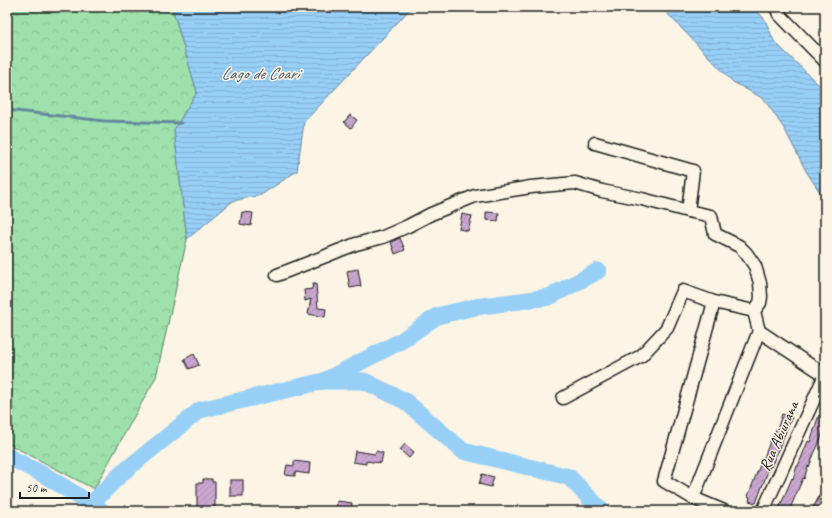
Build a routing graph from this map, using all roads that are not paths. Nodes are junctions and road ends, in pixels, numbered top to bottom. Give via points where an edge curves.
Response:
1 (776, 7) edge
2 (825, 61) edge
3 (595, 143) dead end
4 (688, 211) junction
5 (277, 275) dead end
6 (714, 302) junction
7 (754, 311) junction
8 (759, 331) junction
9 (825, 375) edge
10 (563, 398) dead end
11 (694, 498) junction
12 (724, 511) edge
13 (763, 511) edge

1 - 2 street via 779,14
3 - 4 street via 693,170
4 - 5 street via 575,183 531,187 475,196 383,237 344,248
4 - 7 street via 711,216 715,234 739,246 755,266 761,297
6 - 7 street
6 - 10 street via 683,291 667,328 641,356
6 - 11 street via 664,481
7 - 8 street
8 - 9 street
8 - 11 street
9 - 13 street, Rua Abiurana
11 - 12 street

